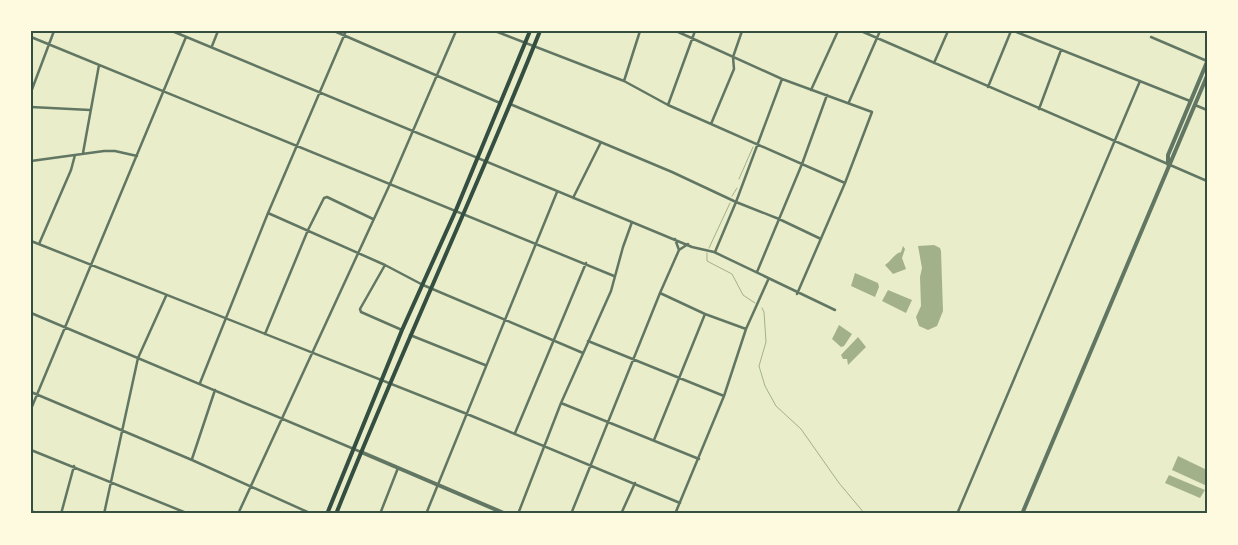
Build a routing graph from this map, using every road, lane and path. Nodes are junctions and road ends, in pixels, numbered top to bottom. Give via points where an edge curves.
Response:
1 (54, 31) edge
2 (172, 31) edge
3 (218, 31) edge
4 (334, 31) edge
5 (346, 31) edge
6 (456, 31) edge
7 (495, 31) edge
8 (530, 31) edge
9 (540, 31) edge
10 (640, 31) edge
11 (676, 31) edge
12 (695, 31) edge
13 (742, 31) edge
14 (838, 31) edge
15 (861, 31) edge
16 (880, 31) edge
17 (948, 31) edge
18 (1013, 31) edge
19 (344, 36) junction
20 (31, 37) edge
21 (186, 37) junction
22 (1151, 37) dead end
23 (692, 38) junction
24 (877, 39) junction
25 (49, 44) junction
26 (525, 44) junction
27 (212, 46) junction
28 (534, 46) junction
29 (1061, 50) junction
30 (733, 58) junction
31 (1207, 62) edge
32 (934, 64) junction
33 (99, 65) junction
34 (438, 74) junction
35 (1207, 76) edge
36 (782, 79) junction
37 (624, 81) junction
38 (1140, 81) junction
39 (988, 87) junction
40 (811, 90) junction
41 (31, 92) edge
42 (163, 92) junction
43 (321, 93) junction
44 (827, 95) junction
45 (1190, 101) junction
46 (849, 102) junction
47 (500, 103) junction
48 (510, 104) junction
49 (668, 105) junction
50 (1195, 105) junction
51 (31, 107) edge
52 (1039, 109) junction
53 (90, 110) junction
54 (1207, 110) edge
55 (711, 124) junction
56 (412, 131) junction
57 (1114, 142) junction
58 (600, 144) junction
59 (758, 144) junction
60 (298, 146) junction
61 (83, 153) junction
62 (75, 155) junction
63 (137, 156) junction
64 (478, 158) junction
65 (487, 161) junction
66 (31, 162) edge
67 (802, 164) junction
68 (1168, 165) junction
69 (1207, 181) edge
70 (845, 183) junction
71 (390, 184) junction
72 (557, 192) junction
73 (573, 198) junction
74 (736, 202) junction
75 (456, 210) junction
76 (268, 213) junction
77 (465, 213) junction
78 (373, 219) junction
79 (779, 219) junction
80 (632, 222) junction
81 (308, 230) junction
82 (674, 238) junction
83 (820, 239) junction
84 (31, 241) edge
85 (536, 243) junction
86 (39, 244) junction
87 (688, 244) junction
88 (679, 250) junction
89 (357, 252) junction
90 (714, 252) junction
91 (586, 263) junction
92 (92, 264) junction
93 (385, 265) junction
94 (757, 272) junction
95 (614, 276) junction
96 (768, 280) junction
97 (423, 285) junction
98 (431, 288) junction
99 (660, 293) junction
100 (797, 294) junction
101 (166, 296) junction
102 (835, 310) dead end
103 (31, 314) edge
104 (705, 314) junction
105 (504, 319) junction
106 (226, 320) junction
107 (66, 327) junction
108 (746, 328) junction
109 (402, 330) junction
110 (266, 334) junction
111 (410, 335) junction
112 (552, 340) junction
113 (588, 340) junction
114 (312, 352) junction
115 (583, 353) junction
116 (138, 358) junction
117 (634, 360) junction
118 (485, 365) junction
119 (679, 378) junction
120 (381, 380) junction
121 (200, 383) junction
122 (389, 383) junction
123 (216, 390) junction
124 (31, 392) edge
125 (37, 395) junction
126 (724, 396) junction
127 (561, 403) junction
128 (31, 409) edge
129 (467, 414) junction
130 (280, 418) junction
131 (609, 423) junction
132 (121, 430) junction
133 (514, 433) junction
134 (654, 440) junction
135 (546, 447) junction
136 (353, 448) junction
137 (31, 450) edge
138 (360, 452) junction
139 (699, 459) junction
140 (192, 460) junction
141 (592, 464) junction
142 (74, 466) junction
143 (398, 468) junction
144 (111, 481) junction
145 (635, 483) junction
146 (439, 485) junction
147 (250, 486) junction
148 (680, 502) junction
149 (31, 511) edge
150 (38, 514) edge
151 (61, 514) edge
152 (104, 514) edge
153 (189, 514) edge
154 (238, 514) edge
155 (312, 514) edge
156 (327, 514) edge
157 (336, 514) edge
158 (380, 514) edge
159 (426, 514) edge
160 (506, 514) edge
161 (518, 514) edge
162 (571, 514) edge
163 (622, 514) edge
164 (675, 514) edge
165 (958, 514) edge
166 (1022, 514) edge

1 - 25 street
2 - 21 street
3 - 27 street
4 - 19 street
5 - 19 street
6 - 34 street
7 - 26 street
8 - 26 main road
9 - 28 main road
10 - 37 street
11 - 23 street
12 - 23 street
13 - 30 street
14 - 40 street
15 - 24 street
16 - 24 street
17 - 32 street
18 - 29 street
18 - 39 street
19 - 34 street
19 - 43 street
20 - 25 street
21 - 27 street
21 - 42 street
22 - 31 street
23 - 30 street
23 - 49 street
24 - 32 street
24 - 46 street
25 - 33 street
25 - 41 street
26 - 28 street
26 - 47 main road
27 - 43 street
28 - 37 street
28 - 48 main road
29 - 38 street
29 - 52 street
30 - 36 street
30 - 55 street via 734,70
31 - 45 street
32 - 39 street
33 - 42 street
33 - 53 street
34 - 47 street
34 - 56 street
35 - 50 street
36 - 40 street
36 - 59 street
37 - 49 street
38 - 45 street
38 - 57 street
39 - 52 street
40 - 44 street
42 - 60 street
42 - 63 street
43 - 56 street
43 - 60 street
44 - 46 street
44 - 67 street
45 - 68 street via 1168,154
46 - 70 street via 872,112
47 - 64 main road
48 - 58 street
48 - 65 main road
49 - 55 street
50 - 54 street
50 - 68 street
51 - 53 street
52 - 57 street
53 - 61 street
55 - 59 street
56 - 64 street
56 - 71 street
57 - 68 street
57 - 165 street
58 - 73 street
58 - 74 street
59 - 67 street
59 - 74 street
60 - 71 street
60 - 76 street
61 - 62 street
61 - 63 street via 115,151
62 - 66 street
62 - 86 street
63 - 92 street
64 - 65 street
64 - 75 main road
65 - 72 street
65 - 77 main road
67 - 70 street
67 - 79 street
68 - 69 street
68 - 166 street
70 - 83 street
71 - 75 street
71 - 78 street
72 - 73 street
72 - 85 street
73 - 80 street
74 - 79 street
74 - 90 street
75 - 77 street
75 - 97 main road
76 - 81 street
76 - 106 street
77 - 85 street
77 - 98 main road
78 - 81 street via 327,197
78 - 89 street
79 - 83 street
79 - 94 street
80 - 82 street
80 - 95 street
81 - 89 street
81 - 110 street
82 - 87 street
82 - 88 street
83 - 100 street
84 - 86 street
85 - 91 street
85 - 105 street
86 - 92 street
87 - 88 street
87 - 90 street
88 - 99 street
89 - 93 street
89 - 114 street
90 - 94 street
91 - 95 street
91 - 112 street
92 - 101 street
92 - 107 street
93 - 97 street
93 - 109 street via 360,309
94 - 96 street
95 - 113 street via 608,298
96 - 100 street
96 - 108 street
97 - 98 street
97 - 109 main road
98 - 105 street
98 - 111 main road
99 - 104 street
99 - 117 street
100 - 102 street
101 - 106 street
101 - 116 street
103 - 107 street
104 - 108 street
104 - 119 street
105 - 112 street
105 - 118 street
106 - 110 street
106 - 121 street
107 - 116 street
107 - 125 street
108 - 126 street
109 - 120 main road
110 - 114 street
111 - 118 street
111 - 122 main road
112 - 115 street
112 - 133 street
113 - 115 street
113 - 117 street
114 - 120 street
114 - 130 street
115 - 127 street
116 - 121 street
116 - 132 street
117 - 119 street
117 - 131 street
118 - 129 street
119 - 126 street
119 - 134 street
120 - 122 street
120 - 136 main road
121 - 123 street
122 - 129 street
122 - 138 main road
123 - 130 street
123 - 140 street
124 - 125 street
125 - 128 street
125 - 132 street
126 - 139 street
127 - 131 street
127 - 135 street
129 - 133 street
129 - 146 street
130 - 136 street
130 - 147 street
131 - 134 street
131 - 141 street
132 - 140 street
132 - 144 street
133 - 135 street
134 - 139 street
135 - 141 street
135 - 161 street
136 - 138 street
136 - 156 main road
137 - 142 street
138 - 143 street
138 - 157 main road
139 - 148 street
140 - 147 street
141 - 145 street
141 - 162 street
142 - 144 street
142 - 151 street
143 - 146 street
143 - 158 street
144 - 152 street
144 - 153 street
145 - 148 street
145 - 163 street
146 - 159 street
146 - 160 street
147 - 154 street
147 - 155 street
148 - 164 street
149 - 150 street

